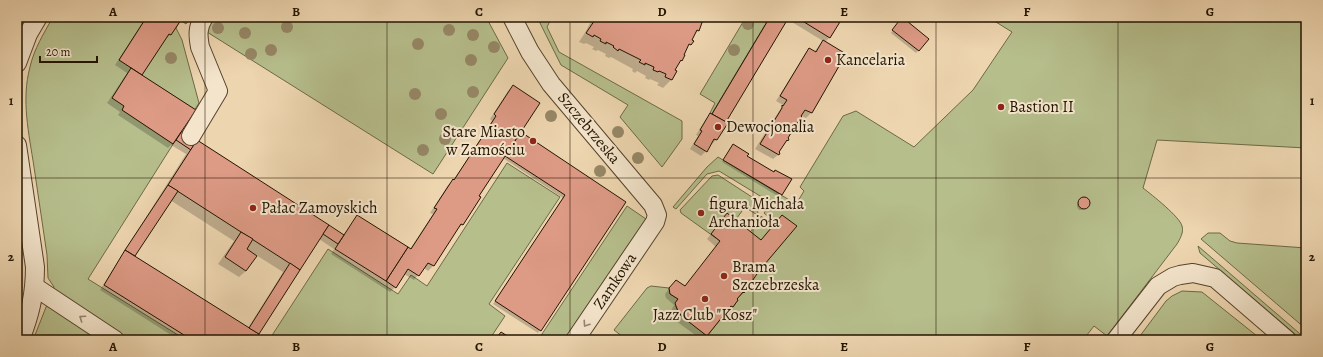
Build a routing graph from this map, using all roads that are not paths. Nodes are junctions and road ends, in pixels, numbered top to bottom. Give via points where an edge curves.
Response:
1 (38, 17) edge
2 (204, 17) edge
3 (512, 17) edge
4 (17, 64) edge
5 (190, 136) dead end
6 (17, 145) edge
7 (655, 222) joint
8 (35, 287) junction
9 (20, 340) edge
10 (115, 340) edge
11 (575, 340) edge
12 (1116, 340) edge
13 (1287, 340) edge

1 - 4 street via 28,34
2 - 5 street via 198,28 200,47 218,91
3 - 7 street, Szczebrzeska via 551,84 649,199 656,210
6 - 8 street via 34,252
7 -> 11 street, Zamkowa
8 - 9 street via 31,310
10 -> 8 street
12 - 13 street via 1158,286 1180,274 1193,273 1215,278

